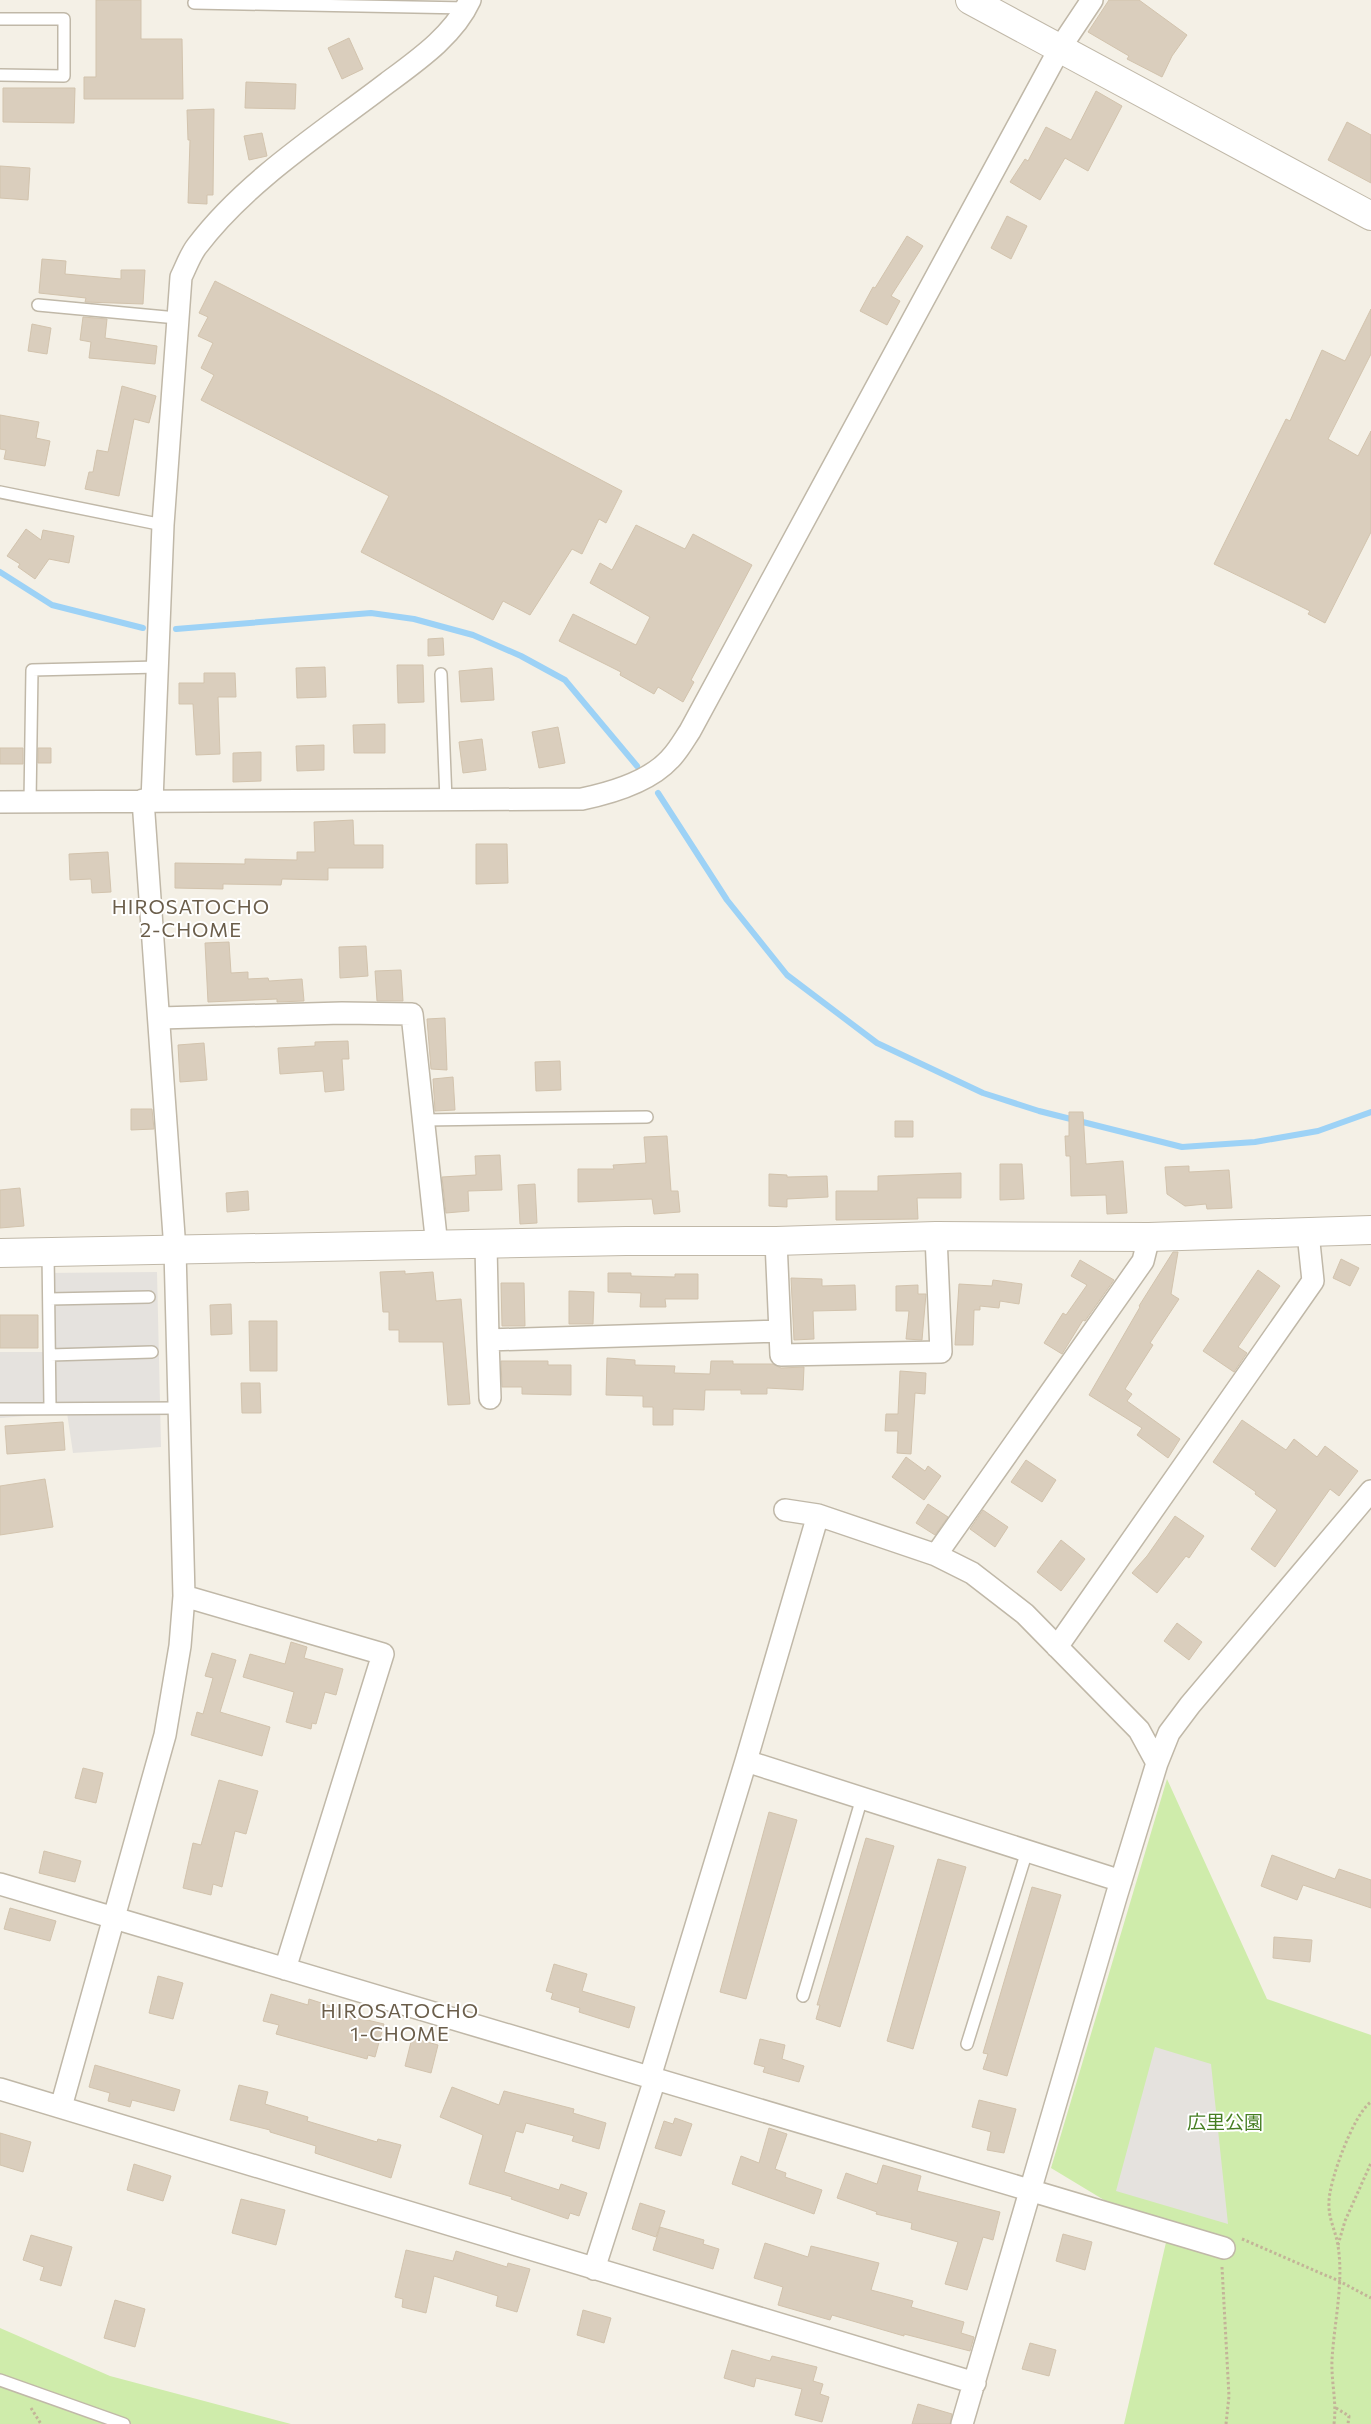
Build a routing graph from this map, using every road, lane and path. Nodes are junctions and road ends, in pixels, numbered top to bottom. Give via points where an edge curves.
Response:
1 (970, 0) edge
2 (1092, 0) edge
3 (194, 3) dead end
4 (468, 4) edge
5 (0, 19) edge
6 (1060, 48) junction
7 (0, 75) edge
8 (1371, 216) edge
9 (38, 305) dead end
10 (177, 318) junction
11 (0, 492) edge
12 (164, 525) junction
13 (158, 667) junction
14 (441, 674) dead end
15 (148, 800) junction
16 (446, 800) junction
17 (0, 802) edge
18 (30, 802) junction
19 (160, 1018) junction
20 (647, 1117) dead end
21 (424, 1120) junction
22 (1371, 1231) edge
23 (1308, 1233) junction
24 (936, 1236) junction
25 (1149, 1237) junction
26 (776, 1241) junction
27 (486, 1245) junction
28 (437, 1246) junction
29 (175, 1250) junction
30 (48, 1252) junction
31 (0, 1253) edge
32 (149, 1297) dead end
33 (49, 1299) junction
34 (780, 1331) junction
35 (488, 1340) junction
36 (152, 1352) dead end
37 (50, 1355) junction
38 (490, 1398) dead end
39 (50, 1407) junction
40 (179, 1408) junction
41 (0, 1409) edge
42 (1371, 1492) edge
43 (786, 1510) dead end
44 (818, 1515) junction
45 (936, 1556) junction
46 (184, 1596) junction
47 (1057, 1647) junction
48 (746, 1762) junction
49 (1158, 1763) junction
50 (862, 1798) junction
51 (1027, 1851) junction
52 (1121, 1881) junction
53 (0, 1884) edge
54 (114, 1918) junction
55 (285, 1969) junction
56 (803, 1996) dead end
57 (967, 2044) dead end
58 (652, 2078) junction
59 (0, 2089) edge
60 (1371, 2102) edge
61 (61, 2106) junction
62 (1371, 2163) edge
63 (1030, 2190) junction
64 (1338, 2246) junction
65 (1224, 2248) junction
66 (594, 2269) junction
67 (1339, 2281) junction
68 (1371, 2298) edge
69 (0, 2380) edge
70 (975, 2383) junction
71 (1336, 2408) junction
72 (124, 2424) edge
73 (962, 2424) edge
74 (1226, 2424) edge
75 (1334, 2424) edge
76 (1348, 2424) edge

1 - 6 street
2 - 6 street
3 - 4 lane
4 - 10 street via 458,21 422,56 286,160 228,209 195,248 181,277
5 - 7 lane via 64,19 64,76
6 - 8 street
6 - 16 street via 690,731 669,760 615,792 582,799
9 - 10 lane
10 - 12 street
11 - 12 lane
12 - 13 street
13 - 15 street
13 - 18 lane via 32,670
14 - 16 lane
15 - 16 street
15 - 18 street
15 - 19 street
17 - 18 street
19 - 21 street via 412,1014
19 - 29 street
20 - 21 lane
21 - 28 street
22 - 23 street
23 - 25 street
23 - 47 street via 1313,1281
24 - 25 street
24 - 26 street
24 - 34 street via 941,1352 781,1355
25 - 45 street via 1143,1261
26 - 27 street
26 - 34 street
27 - 28 street
27 - 35 street
28 - 29 street
29 - 30 street
29 - 40 street
30 - 31 street
30 - 33 lane
32 - 33 lane
33 - 37 lane
34 - 35 street
35 - 38 street
36 - 37 lane
37 - 39 lane
39 - 40 lane
39 - 41 lane
40 - 46 street
42 - 49 street via 1190,1705 1169,1733
43 - 44 street
44 - 45 street
44 - 48 street
45 - 47 street via 972,1574 1025,1614
46 - 54 street via 180,1646 165,1735
46 - 55 street via 383,1654
47 - 49 street via 1139,1730
48 - 50 street
48 - 58 street
49 - 52 street
50 - 51 street
50 - 56 lane
51 - 52 street
51 - 57 lane
52 - 63 street
53 - 54 street
54 - 55 street
54 - 61 street
55 - 58 street
58 - 63 street
58 - 66 street
59 - 61 street
60 - 64 path via 1355,2123 1330,2188 1332,2228
61 - 66 street
62 - 64 path via 1345,2221
63 - 65 street
63 - 70 street
64 - 67 path
65 - 67 path via 1226,2233 1259,2244
65 - 74 path via 1221,2264 1229,2396
66 - 70 street
67 - 68 path
67 - 71 path via 1332,2360
69 - 72 lane
70 - 73 street
71 - 75 path
71 - 76 path via 1349,2416

